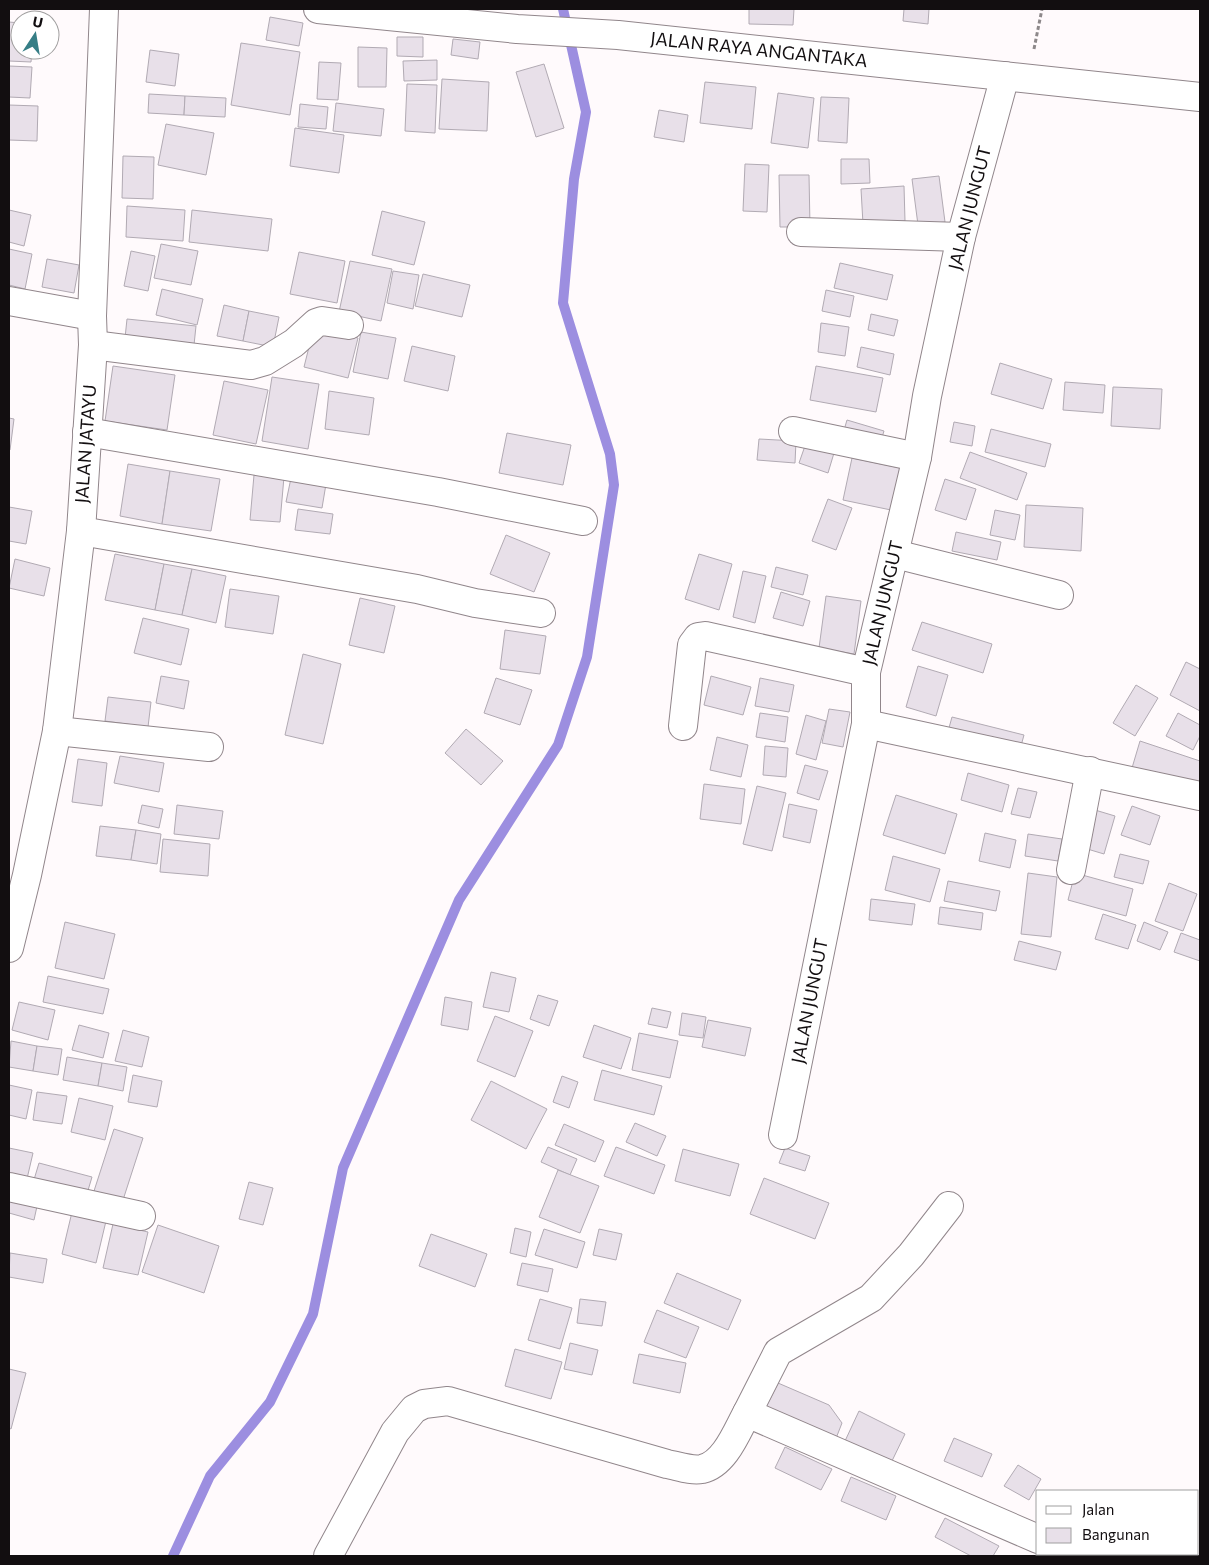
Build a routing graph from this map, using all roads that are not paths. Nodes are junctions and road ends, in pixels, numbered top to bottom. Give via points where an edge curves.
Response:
1 (104, 9) edge
2 (318, 9) edge
3 (1016, 78) junction
4 (1200, 97) edge
5 (801, 232) dead end
6 (961, 237) junction
7 (9, 301) edge
8 (92, 316) junction
9 (349, 325) dead end
10 (94, 345) junction
11 (793, 431) dead end
12 (86, 432) junction
13 (917, 457) junction
14 (583, 521) dead end
15 (81, 531) junction
16 (895, 554) junction
17 (1059, 595) dead end
18 (541, 612) dead end
19 (866, 672) junction
20 (866, 724) junction
21 (684, 726) dead end
22 (56, 731) junction
23 (209, 747) dead end
24 (1090, 771) junction
25 (1200, 796) edge
26 (1071, 870) dead end
27 (18, 873) edge
28 (9, 948) edge
29 (783, 1135) dead end
30 (9, 1187) edge
31 (949, 1206) dead end
32 (141, 1216) dead end
33 (747, 1413) junction
34 (1036, 1538) edge
35 (328, 1556) edge

1 - 8 street, JALAN JATAYU
2 - 3 street, JALAN RAYA ANGANTAKA via 517,29 618,35
3 - 4 street, JALAN RAYA ANGANTAKA
3 - 6 street, JALAN JUNGUT
5 - 6 street
6 - 13 street, JALAN JUNGUT
7 - 8 street
8 - 10 street, JALAN JATAYU
9 - 10 street via 316,323 294,343 265,361 251,365
10 - 12 street, JALAN JATAYU
11 - 13 street
12 - 14 street
12 - 15 street, JALAN JATAYU
13 - 16 street, JALAN JUNGUT
15 - 18 street via 417,589 475,603
15 - 22 street, JALAN JATAYU
16 - 17 street
16 - 19 street, JALAN JUNGUT
19 - 20 street, JALAN JUNGUT
19 - 21 street via 698,637 692,645
20 - 24 street
20 - 29 street, JALAN JUNGUT
22 - 23 street
22 - 27 street, JALAN JATAYU
24 - 25 street
24 - 26 street
27 - 28 street, JALAN JATAYU
30 - 32 street
31 - 33 street via 911,1255 871,1298 778,1352
33 - 34 street
33 - 35 street via 729,1446 716,1462 702,1469 667,1464 448,1400 424,1404 394,1432

